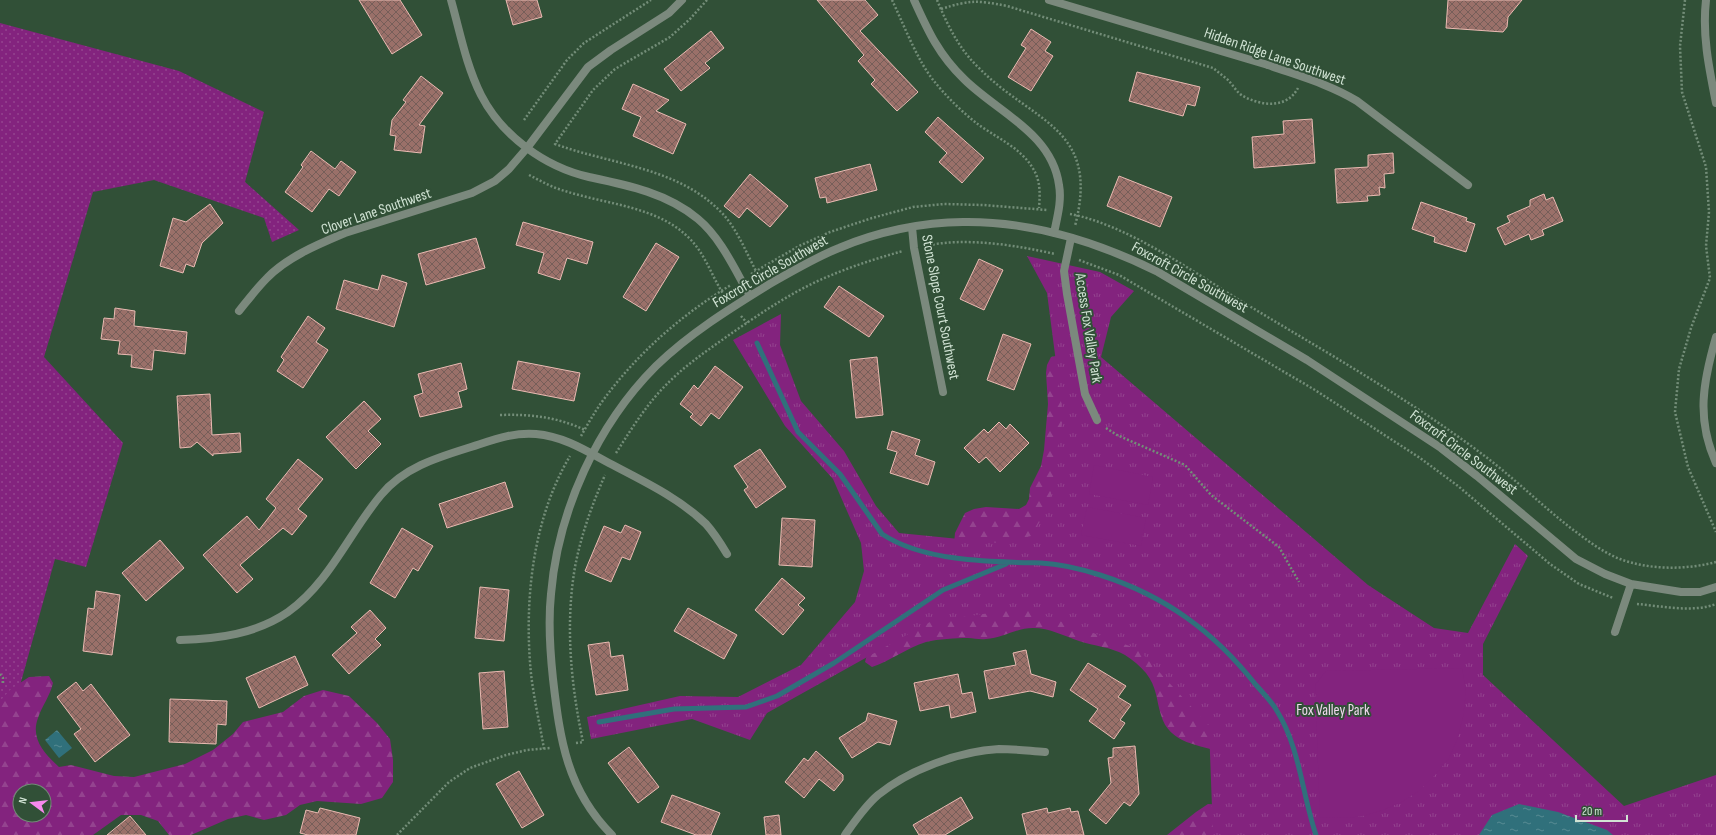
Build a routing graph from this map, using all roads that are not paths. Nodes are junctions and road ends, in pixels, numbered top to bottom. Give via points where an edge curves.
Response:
1 (451, 0) edge
2 (682, 0) edge
3 (916, 0) edge
4 (1049, 0) edge
5 (1706, 0) edge
6 (1716, 103) edge
7 (527, 148) junction
8 (1468, 185) dead end
9 (912, 227) junction
10 (1054, 233) junction
11 (1071, 238) junction
12 (750, 296) junction
13 (239, 311) dead end
14 (1716, 337) edge
15 (943, 392) dead end
16 (1096, 420) road end
17 (592, 454) junction
18 (1716, 464) edge
19 (728, 554) dead end
20 (1631, 584) junction
21 (1716, 587) edge
22 (1615, 632) dead end
23 (180, 640) dead end
24 (1045, 752) dead end
25 (612, 835) edge
26 (845, 835) edge

1 - 7 street via 468,61 482,96 498,120
2 - 7 street, Clover Lane Southwest via 669,13 588,67
3 - 10 street via 930,36 950,65 980,94 1022,125 1044,148 1052,162 1059,185 1059,212
4 - 8 street, Hidden Ridge Lane Southwest via 1268,65 1332,88 1357,101
5 - 6 street via 1704,35
7 - 12 street via 564,170 645,190 690,212 707,227 717,241
7 - 13 street, Clover Lane Southwest via 509,169 489,185 432,207 345,233 290,261 268,277
9 - 10 street, Foxcroft Circle Southwest via 971,222
9 - 12 street, Foxcroft Circle Southwest via 841,247 816,258
9 - 15 street, Stone Slope Court Southwest
10 - 11 street, Foxcroft Circle Southwest
11 - 16 street, Access Fox Valley Park via 1064,271 1085,394
11 - 20 street, Foxcroft Circle Southwest via 1111,251 1158,272 1307,360 1441,448 1576,559
12 - 17 street, Foxcroft Circle Southwest via 707,324 657,365 619,410
14 - 18 street via 1703,396 1703,416 1706,437
17 - 19 street via 685,506 707,526
17 - 23 street via 562,439 526,434 497,438 427,462 403,475 382,493 322,581 287,612 267,623 230,636
17 - 25 street, Foxcroft Circle Southwest via 572,501 556,557 549,623 550,646 554,689 570,769 587,805
20 - 21 street, Foxcroft Circle Southwest via 1681,592 1700,592
20 - 22 street
24 - 26 street via 987,750 940,762 894,784 878,795

